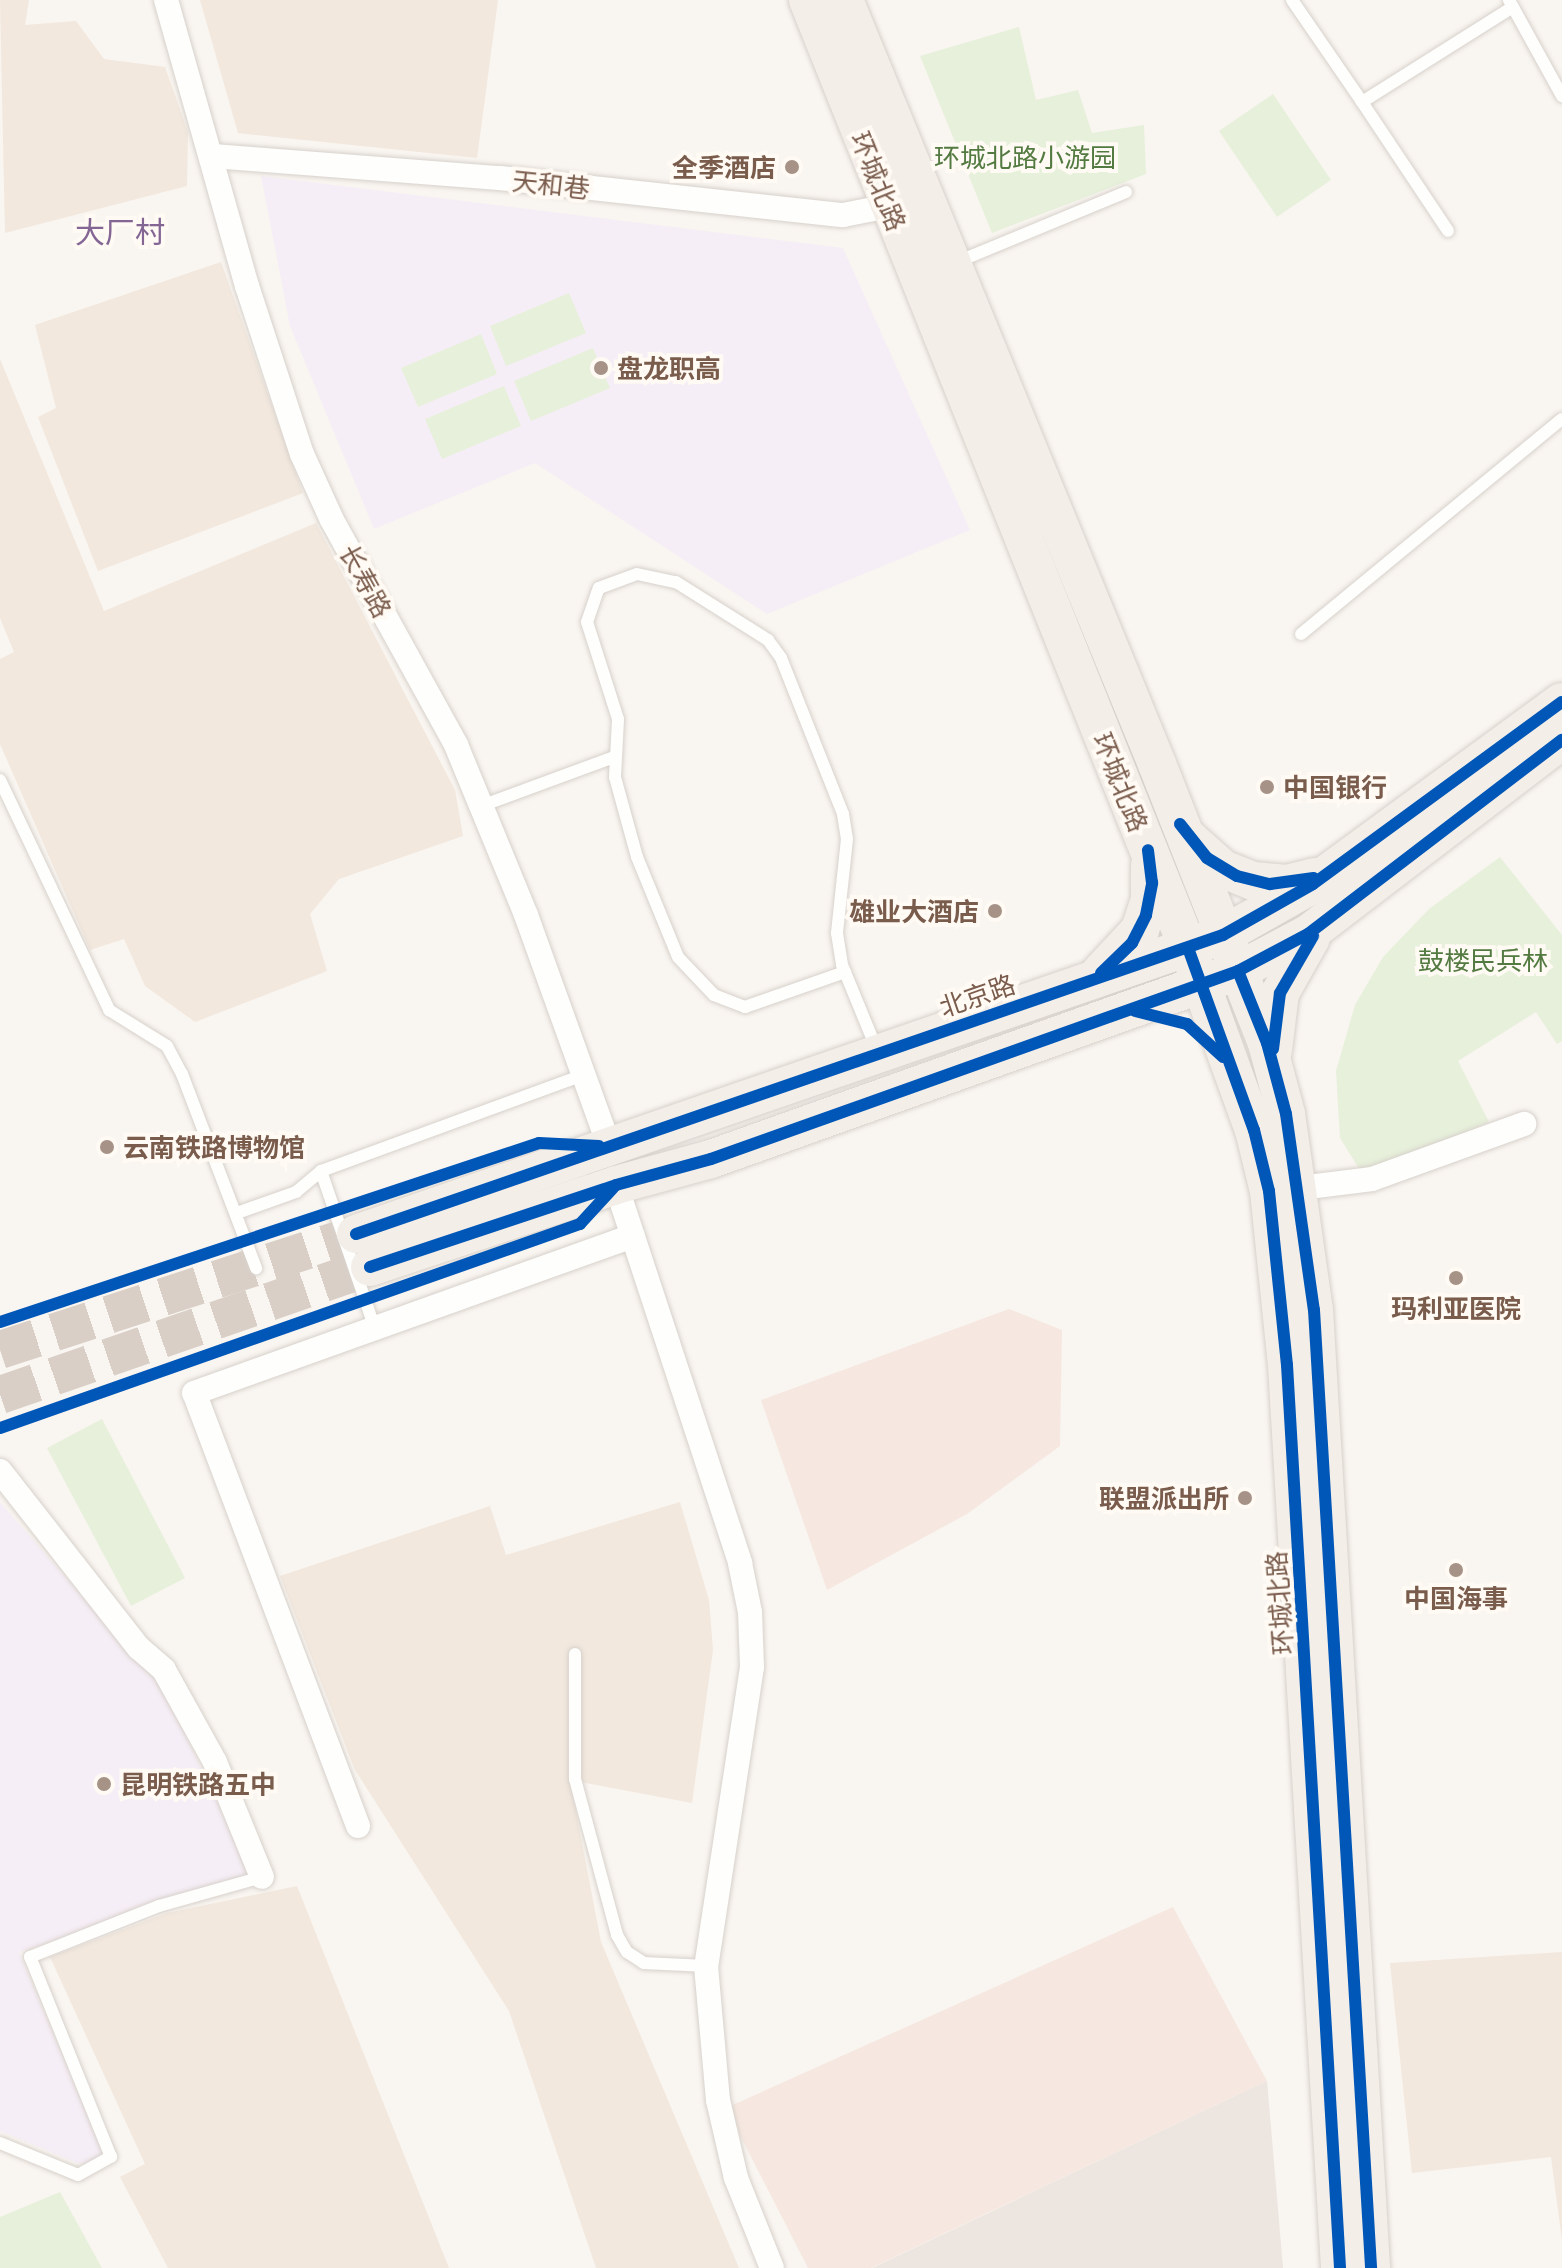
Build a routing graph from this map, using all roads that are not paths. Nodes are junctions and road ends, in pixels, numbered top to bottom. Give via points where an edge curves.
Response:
1 (166, 0) edge
2 (808, 0) edge
3 (844, 0) edge
4 (1292, 0) edge
5 (1511, 4) edge
6 (1562, 96) edge
7 (1362, 102) junction
8 (212, 156) junction
9 (1126, 192) dead end
10 (889, 206) junction
11 (1448, 231) dead end
12 (951, 265) junction
13 (1562, 419) edge
14 (1301, 634) dead end
15 (1562, 702) edge
16 (1562, 740) edge
17 (614, 757) junction
18 (0, 780) edge
19 (481, 806) junction
20 (1180, 824) junction
21 (1148, 850) junction
22 (1336, 869) junction
23 (1338, 912) junction
24 (1223, 935) junction
25 (1188, 948) junction
26 (1238, 971) junction
27 (845, 972) junction
28 (1093, 979) junction
29 (1201, 986) junction
30 (1119, 1012) junction
31 (879, 1053) junction
32 (1232, 1069) junction
33 (584, 1075) junction
34 (1277, 1081) junction
35 (1524, 1124) dead end
36 (609, 1146) junction
37 (321, 1171) junction
38 (616, 1185) junction
39 (1300, 1188) junction
40 (237, 1213) junction
41 (633, 1236) junction
42 (256, 1268) dead end
43 (374, 1326) junction
44 (0, 1471) edge
45 (575, 1654) dead end
46 (358, 1826) dead end
47 (262, 1877) joint
48 (706, 1966) junction
49 (0, 2143) edge
50 (772, 2268) edge
51 (1340, 2268) edge
52 (1371, 2268) edge

1 - 8 street, 长寿路
2 - 10 main road, 环城北路
3 - 12 main road, 环城北路
4 - 7 lane
5 - 6 lane
5 - 7 lane
7 - 11 lane
8 - 10 street, 天和巷 via 500,178 843,215
8 - 19 street, 长寿路 via 247,286 302,454 332,520 456,745
9 - 12 lane
10 - 21 main road, 环城北路
12 - 20 main road, 环城北路
13 - 14 lane
15 - 22 main road, 北京路
16 - 23 main road, 北京路
17 - 19 lane
17 - 27 lane via 637,857 667,939 714,995 745,1007
17 - 27 lane via 618,719 587,622 599,588 637,574 656,574 768,640 781,658 843,814 847,839 837,933
18 - 40 lane via 109,1010 167,1046
19 - 33 street, 长寿路
20 - 22 main road via 1207,858 1253,881 1287,884
20 - 24 main road, 环城北路
21 - 25 main road, 环城北路
21 - 28 main road via 1152,883 1140,930 1122,955
22 - 24 main road, 北京路
23 - 26 main road, 北京路
23 - 34 main road via 1307,942 1286,975 1273,1034
24 - 25 main road, 北京路
24 - 26 main road, 环城北路
25 - 28 main road, 北京路
25 - 29 main road, 环城北路
26 - 29 main road, 北京路
26 - 34 main road, 环城北路
27 - 31 lane
28 - 31 main road, 北京路
29 - 30 main road, 北京路
29 - 32 main road, 环城北路
30 - 32 main road via 1154,1012 1187,1024
30 - 38 main road, 北京路 via 711,1159
31 - 36 main road, 北京路
32 - 51 main road, 环城北路 via 1269,1191 1287,1365
33 - 36 street, 长寿路
33 - 37 lane
34 - 39 main road, 环城北路
35 - 39 street via 1372,1179
36 - 38 main road, 北京路 via 363,1250
37 - 40 lane via 296,1192
37 - 43 lane
38 - 41 street
39 - 52 main road, 环城北路 via 1314,1310
40 - 42 lane
41 - 43 street
41 - 48 street via 740,1563 750,1612 752,1667
43 - 46 street via 194,1393
44 - 47 street via 139,1648 164,1670 215,1762
45 - 48 lane via 575,1779 617,1935 627,1952 644,1963
47 - 49 lane via 159,1906 30,1957 111,2157 78,2175
48 - 50 street via 718,2100 736,2178

